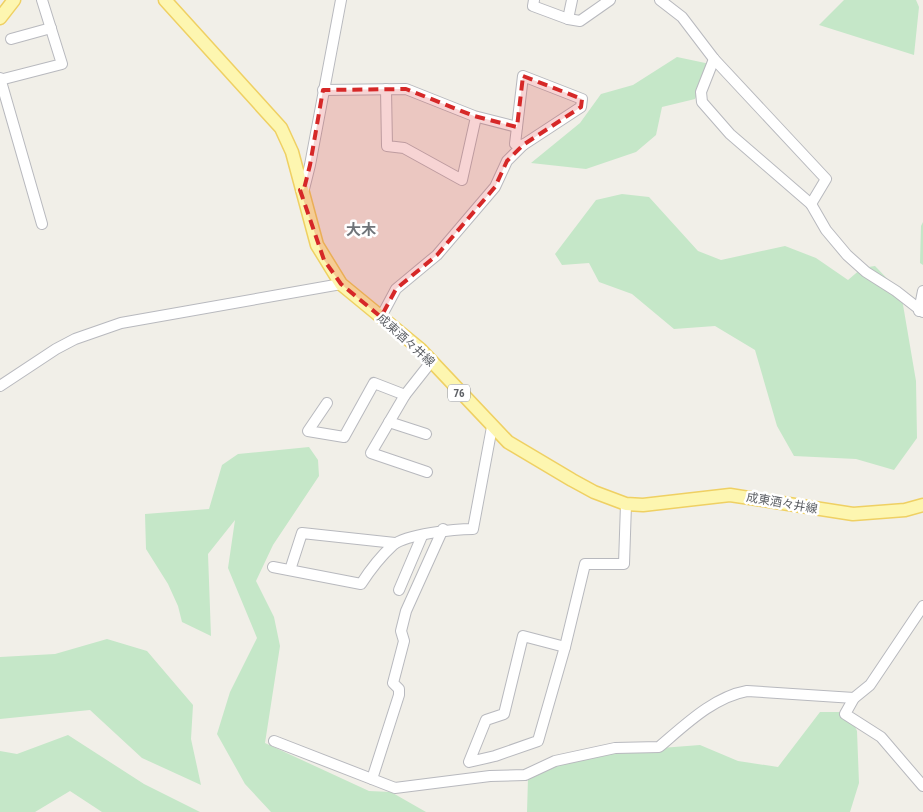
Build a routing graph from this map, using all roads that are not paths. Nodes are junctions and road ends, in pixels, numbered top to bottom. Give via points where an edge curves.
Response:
1 (14, 0) edge
2 (42, 0) edge
3 (165, 0) edge
4 (341, 0) edge
5 (534, 0) edge
6 (572, 0) edge
7 (610, 0) edge
8 (660, 0) edge
9 (0, 18) edge
10 (568, 19) junction
11 (51, 28) junction
12 (11, 39) dead end
13 (714, 59) junction
14 (0, 79) edge
15 (386, 89) junction
16 (323, 90) junction
17 (476, 117) junction
18 (517, 127) junction
19 (523, 145) junction
20 (300, 190) junction
21 (811, 204) junction
22 (42, 224) dead end
23 (341, 284) junction
24 (923, 291) edge
25 (923, 295) edge
26 (921, 312) edge
27 (381, 316) junction
28 (431, 362) junction
29 (0, 386) edge
30 (405, 395) junction
31 (327, 403) dead end
32 (389, 422) junction
33 (492, 427) junction
34 (426, 434) dead end
35 (427, 472) dead end
36 (626, 504) junction
37 (923, 505) edge
38 (443, 529) junction
39 (422, 536) junction
40 (395, 544) junction
41 (273, 568) dead end
42 (290, 570) junction
43 (400, 590) dead end
44 (923, 606) edge
45 (565, 647) junction
46 (854, 698) junction
47 (274, 741) dead end
48 (372, 779) junction
49 (923, 786) edge

1 - 9 main road
2 - 11 street
3 - 20 main road, 成東酒々井線 / 76 via 281,128 292,152
4 - 16 street
5 - 10 street via 533,6
6 - 10 street
7 - 10 street via 580,21
8 - 13 street via 682,17
11 - 12 street
11 - 14 street via 62,64
13 - 21 street via 826,179
13 - 21 street via 700,92 702,102 730,134
14 - 22 street
15 - 16 street
15 - 17 street via 406,89
15 - 17 street via 387,146 404,148 462,180
16 - 20 street via 310,165 304,189
17 - 18 street
18 - 19 street via 515,144
18 - 19 street via 523,76 582,99 581,107
19 - 27 street via 507,161 495,187 438,255 396,289
20 - 23 main road, 成東酒々井線 / 76 via 317,245
21 - 26 street via 826,230 847,255
23 - 27 main road, 成東酒々井線 / 76
23 - 29 street via 121,323 62,345
24 - 25 street
25 - 26 street
27 - 28 main road, 成東酒々井線 / 76
28 - 30 street
28 - 33 main road, 成東酒々井線 / 76
30 - 31 street via 374,383 344,437 308,431
30 - 32 street
32 - 34 street
32 - 35 street via 371,453
33 - 36 main road, 成東酒々井線 / 76 via 508,442 594,492
33 - 38 street via 475,525 473,529
36 - 37 main road, 成東酒々井線 / 76 via 730,495 853,514 905,510
36 - 45 street via 624,564 585,564
38 - 39 street
38 - 48 street via 406,611 401,631 404,641 393,683 399,689 398,695
39 - 40 street
39 - 43 street
40 - 42 street via 361,584
40 - 42 street via 302,532
41 - 42 street
44 - 46 street via 870,685
45 - 45 street via 523,636 504,714 486,720 469,762 538,740
46 - 48 street via 747,691 736,693 693,718 659,747 615,748 556,761 525,775 395,788
46 - 49 street via 845,714 881,737
47 - 48 street

